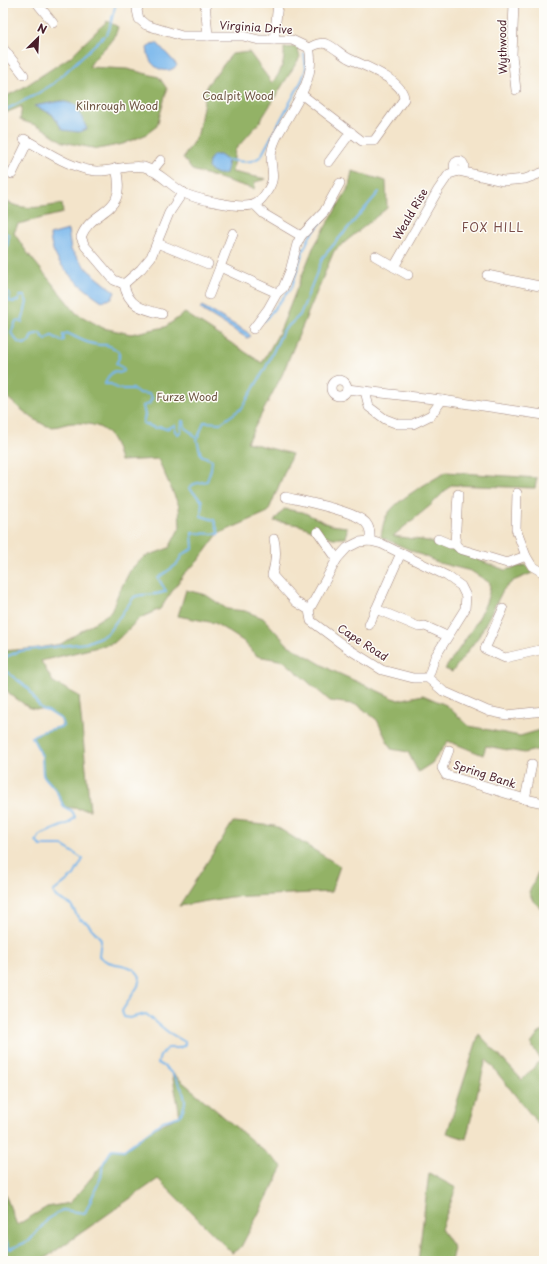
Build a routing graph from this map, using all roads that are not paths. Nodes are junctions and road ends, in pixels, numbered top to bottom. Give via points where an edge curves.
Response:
1 (37, 3) edge
2 (140, 3) edge
3 (205, 3) edge
4 (278, 3) edge
5 (514, 3) edge
6 (53, 23) dead end
7 (208, 36) junction
8 (274, 40) junction
9 (3, 48) edge
10 (309, 48) junction
11 (24, 75) dead end
12 (516, 90) dead end
13 (301, 94) junction
14 (350, 132) junction
15 (161, 160) dead end
16 (329, 162) dead end
17 (116, 168) junction
18 (152, 171) junction
19 (544, 172) edge
20 (12, 174) dead end
21 (340, 184) dead end
22 (183, 192) junction
23 (255, 205) junction
24 (233, 234) dead end
25 (301, 236) junction
26 (157, 243) junction
27 (375, 256) dead end
28 (208, 264) dead end
29 (220, 266) junction
30 (394, 267) junction
31 (408, 275) dead end
32 (487, 276) dead end
33 (124, 284) junction
34 (544, 287) edge
35 (277, 293) junction
36 (209, 296) dead end
37 (162, 314) dead end
38 (252, 330) dead end
39 (347, 389) dead end
40 (365, 391) junction
41 (442, 400) junction
42 (544, 415) edge
43 (517, 493) dead end
44 (458, 494) dead end
45 (286, 497) dead end
46 (318, 532) dead end
47 (274, 539) dead end
48 (438, 539) dead end
49 (370, 541) junction
50 (455, 544) junction
51 (401, 554) junction
52 (526, 556) junction
53 (337, 559) junction
54 (544, 572) edge
55 (376, 609) junction
56 (503, 609) dead end
57 (309, 610) junction
58 (369, 625) dead end
59 (447, 636) junction
60 (544, 649) edge
61 (428, 678) junction
62 (544, 711) edge
63 (449, 750) dead end
64 (532, 764) dead end
65 (525, 799) junction
66 (544, 803) edge

1 - 6 street
2 - 7 street, Virginia Drive via 137,10 139,19 146,25 182,36
3 - 7 street
4 - 8 street
5 - 12 street, Wythwood via 512,55
7 - 8 street, Virginia Drive via 243,36
8 - 10 street, Virginia Drive via 292,40
9 - 11 street
10 - 13 street via 312,59 310,76
10 - 14 street via 320,43 327,44 348,58 378,72 404,94 404,99 374,141 362,141
13 - 14 street
13 - 23 street via 274,140 271,157 274,176 272,184
14 - 16 street
15 - 18 street
17 - 18 street via 132,166
17 - 20 street via 97,171 84,169 26,140
17 - 33 street via 119,189 112,206 84,228 81,236 85,246 114,280
18 - 22 street
19 - 30 street, Weald Rise via 525,179 504,181 462,168 449,174
21 - 25 street via 324,212
22 - 23 street via 212,201
22 - 26 street via 169,213
23 - 25 street via 264,214
24 - 29 street
25 - 35 street via 283,288
26 - 28 street
26 - 33 street via 141,269
27 - 30 street
29 - 35 street
29 - 36 street
30 - 31 street
32 - 34 street
33 - 37 street via 126,295 135,305
35 - 38 street
39 - 40 street
40 - 41 street
40 - 41 street via 369,406 385,420 398,424 413,424 431,415
41 - 42 street
43 - 52 street via 516,529
44 - 50 street
45 - 49 street via 332,509 365,522 370,531
46 - 53 street
47 - 57 street, Cape Road via 276,563 272,575 296,602
48 - 50 street
49 - 51 street
49 - 53 street via 359,542 347,548
50 - 52 street via 460,549 507,562
51 - 55 street
51 - 59 street via 447,576 461,586 466,596 465,609
52 - 54 street via 532,566
53 - 57 street
55 - 58 street
55 - 59 street
56 - 60 street via 485,649 505,658
57 - 61 street, Cape Road via 311,622 382,670 413,678
59 - 61 street via 435,657
61 - 62 street via 444,691 488,711 507,715
63 - 65 street, Spring Bank via 442,768 446,775
64 - 65 street
65 - 66 street, Spring Bank

